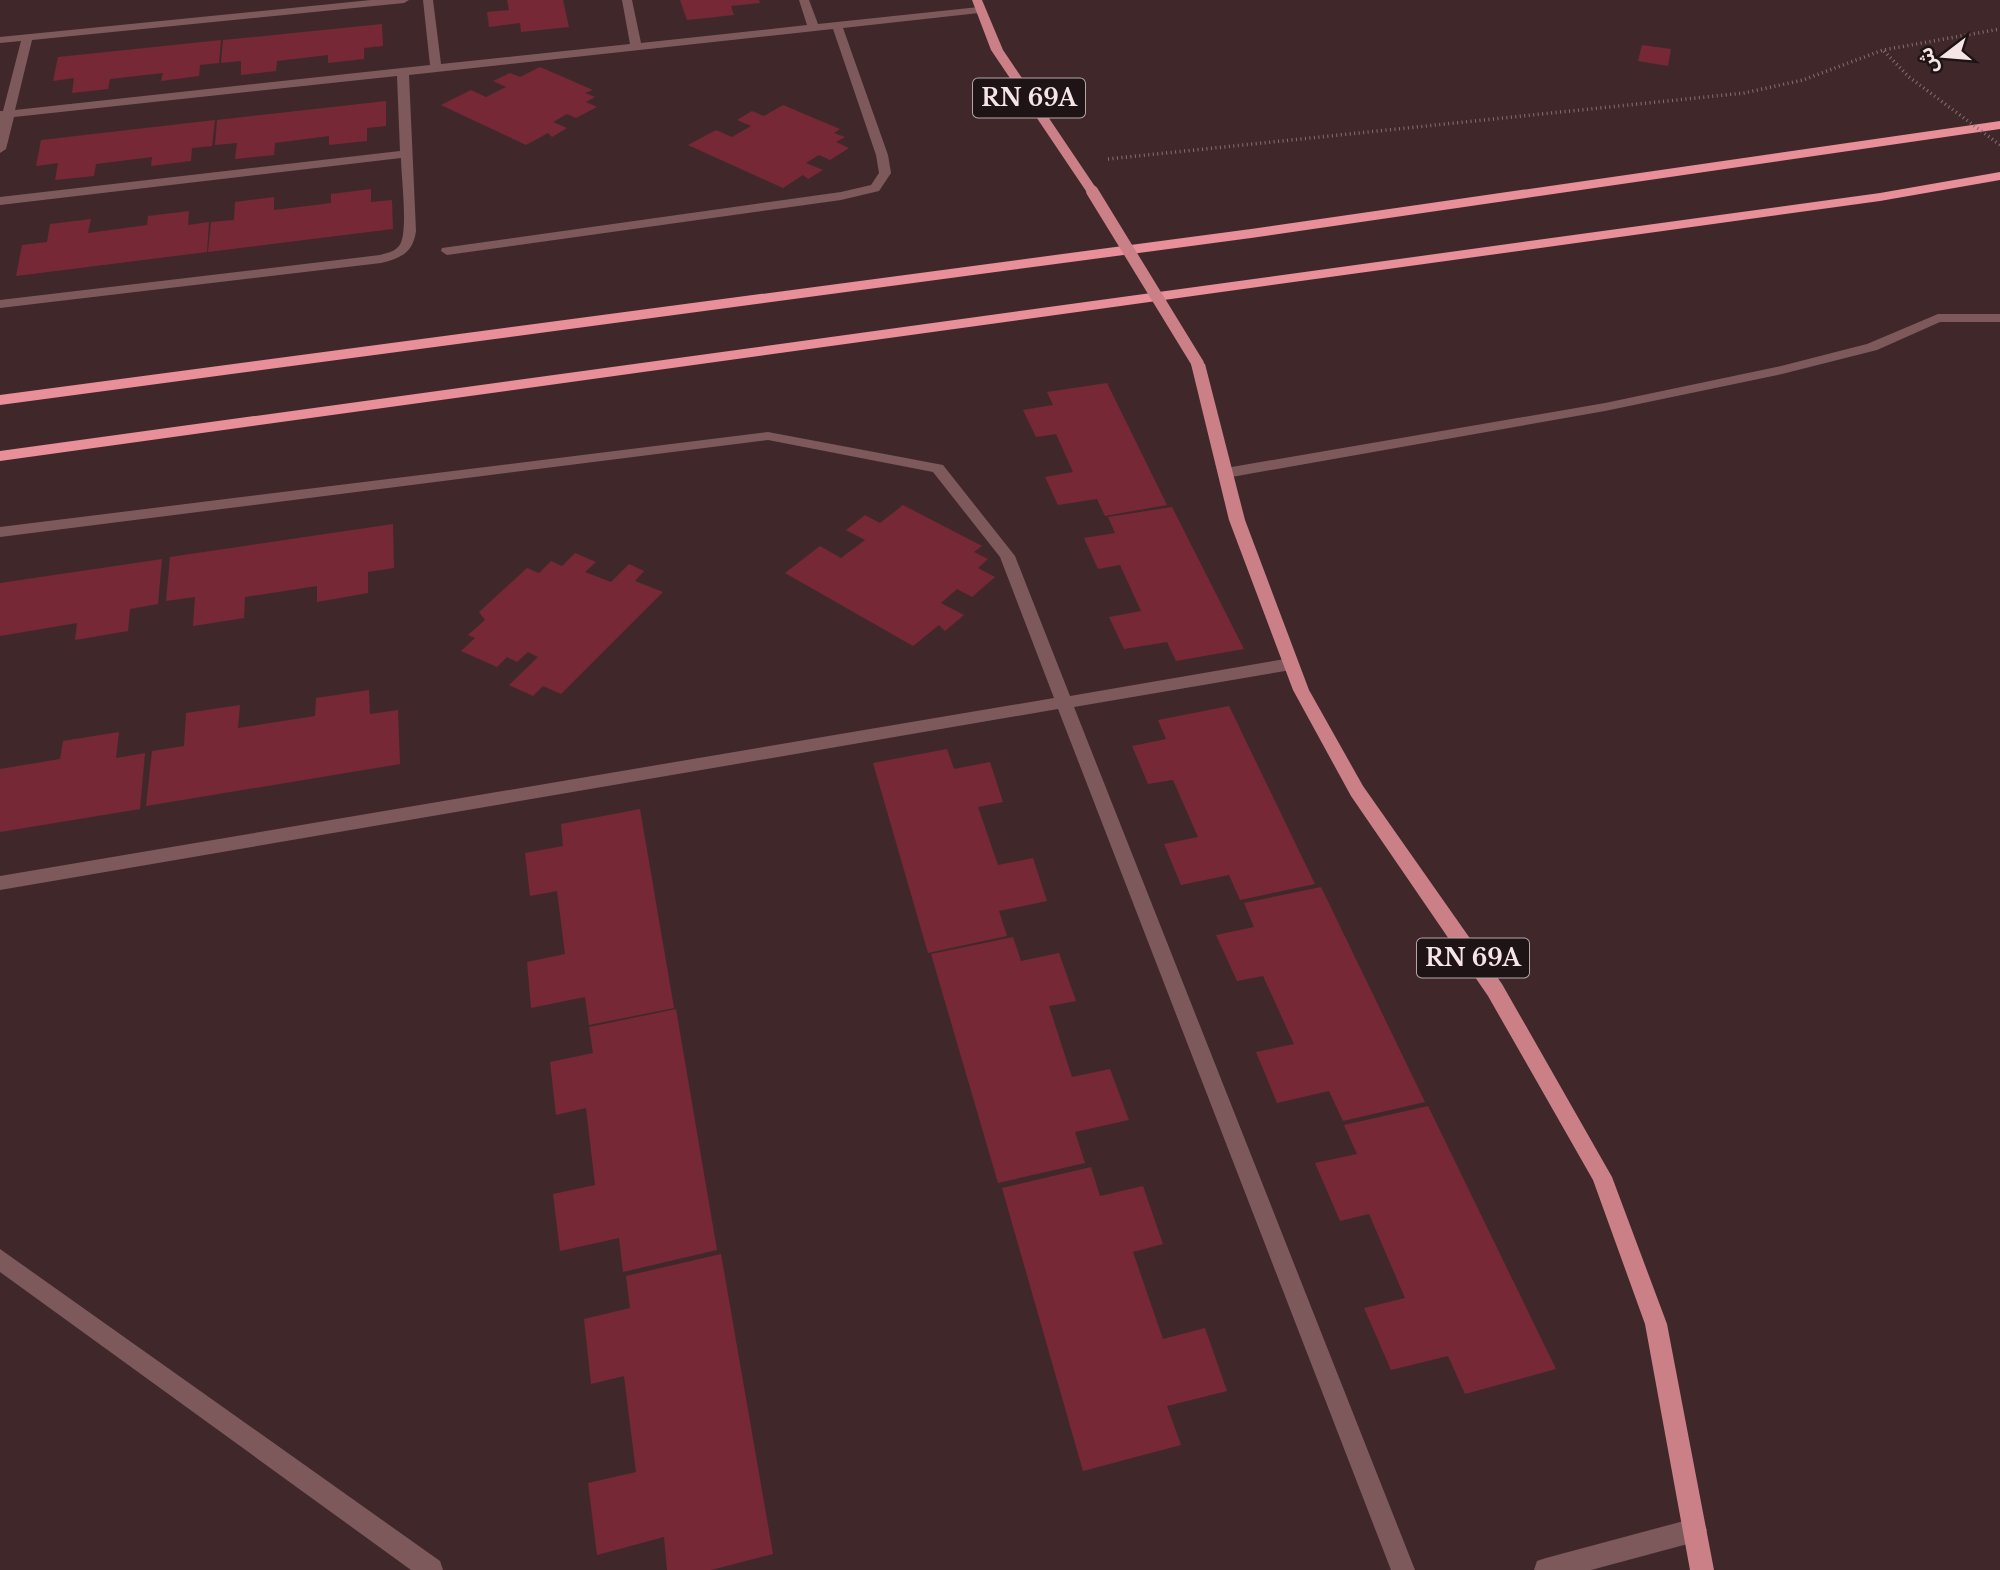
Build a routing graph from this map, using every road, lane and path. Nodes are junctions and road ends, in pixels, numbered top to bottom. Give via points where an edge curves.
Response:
1 (404, 0) edge
2 (428, 0) edge
3 (627, 0) edge
4 (804, 0) edge
5 (978, 5) edge
6 (837, 26) junction
7 (814, 28) junction
8 (2000, 29) edge
9 (27, 38) junction
10 (0, 40) edge
11 (636, 47) junction
12 (1884, 50) junction
13 (436, 68) junction
14 (403, 72) junction
15 (5, 114) edge
16 (2000, 125) edge
17 (2000, 145) edge
18 (0, 149) edge
19 (407, 155) junction
20 (1073, 162) junction
21 (2000, 176) edge
22 (0, 201) edge
23 (447, 251) dead end
24 (0, 304) edge
25 (2000, 318) edge
26 (0, 400) edge
27 (0, 456) edge
28 (1226, 473) junction
29 (0, 532) edge
30 (1291, 664) junction
31 (1064, 702) junction
32 (0, 883) edge
33 (0, 1259) edge
34 (1695, 1530) junction
35 (431, 1570) edge
36 (1403, 1570) edge
37 (1546, 1570) edge
38 (1702, 1570) edge

1 - 9 street
2 - 13 street
3 - 11 street
4 - 7 street
5 - 6 street
5 - 20 main road, RN 69A via 997,50
6 - 7 street
6 - 23 street via 882,155 885,173 875,188
7 - 11 street
8 - 12 path
9 - 10 street
9 - 15 street
11 - 13 street
12 - 17 path, bridge via 1909,77
12 - 20 path via 1803,80 1723,96
13 - 14 street
14 - 15 street
14 - 19 street
15 - 18 street
16 - 26 highway via 1201,242
19 - 22 street
19 - 24 street via 410,231 408,245 398,254
20 - 28 main road, RN 69A, bridge via 1198,364
21 - 27 highway via 1853,201
25 - 28 street via 1938,318 1872,347 1782,370 1605,407
28 - 30 main road, RN 69A via 1237,520
29 - 31 street via 768,436 938,468 1007,556
30 - 31 street
30 - 34 main road, RN 69A via 1357,790 1495,990 1602,1177 1656,1324
31 - 32 street
31 - 36 street
33 - 35 street
34 - 37 street
34 - 38 main road, RN 69A

